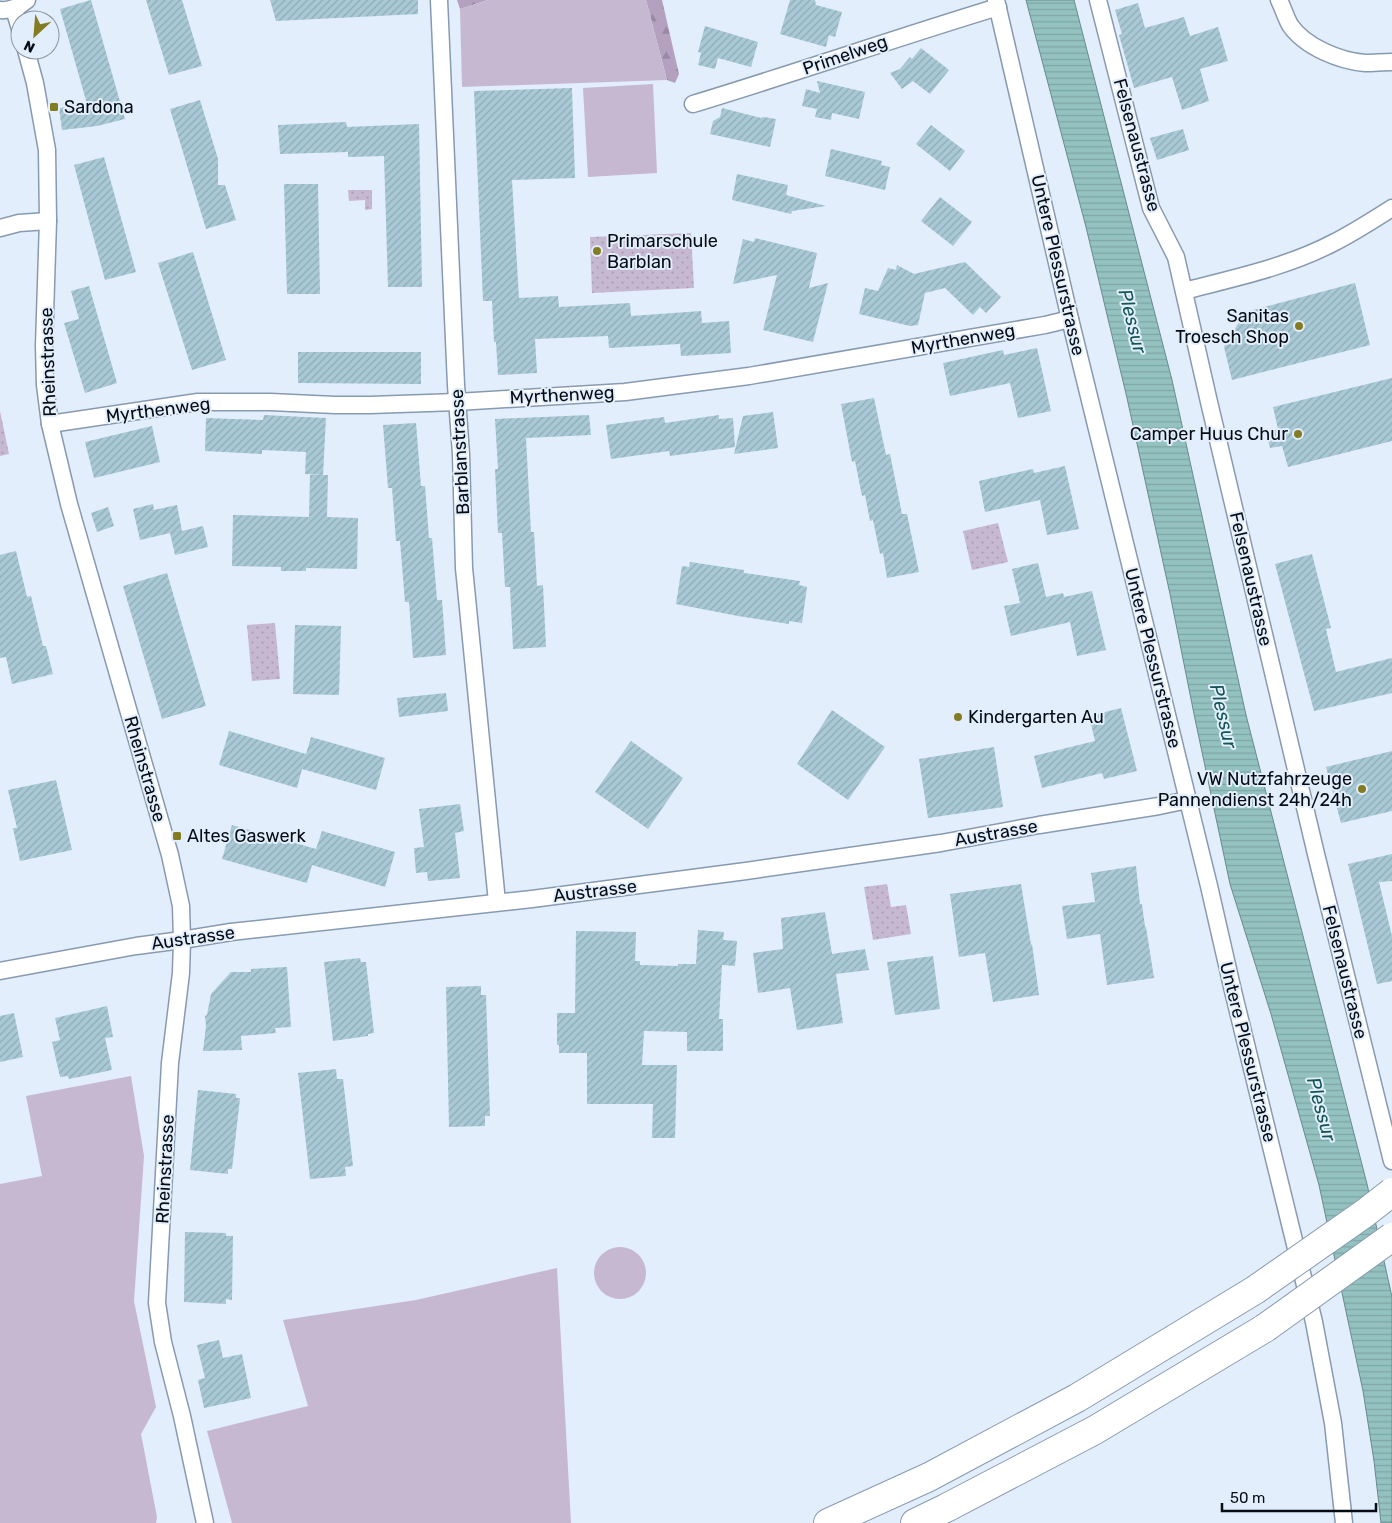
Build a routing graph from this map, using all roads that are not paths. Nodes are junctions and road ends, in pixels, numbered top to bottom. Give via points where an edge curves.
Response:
1 (439, 0) edge
2 (1098, 0) edge
3 (1279, 0) edge
4 (997, 4) edge
5 (29, 60) edge
6 (1392, 62) edge
7 (692, 104) dead end
8 (1392, 208) edge
9 (48, 221) junction
10 (0, 228) edge
11 (1184, 291) junction
12 (1070, 319) junction
13 (457, 402) junction
14 (50, 424) junction
15 (1188, 800) junction
16 (497, 902) junction
17 (182, 940) junction
18 (0, 971) edge
19 (1392, 1161) edge
20 (1392, 1192) edge
21 (1392, 1237) edge
22 (205, 1523) edge
23 (828, 1523) edge
24 (915, 1523) edge
25 (1344, 1523) edge

1 - 13 street, Barblanstrasse
2 - 11 street, Felsenaustrasse via 1151,208 1176,257
3 - 6 street via 1290,25 1316,47 1335,56 1364,63
4 - 7 street, Primelweg
4 - 12 street, Untere Plessurstrasse
5 - 9 street, Rheinstrasse via 47,150
8 - 11 street via 1332,244 1297,259
9 - 10 street
9 - 14 street, Rheinstrasse via 44,346
11 - 19 street, Felsenaustrasse
12 - 13 street, Myrthenweg via 749,376 625,392
12 - 15 street, Untere Plessurstrasse
13 - 14 street, Myrthenweg via 352,405 198,402
13 - 16 street, Barblanstrasse via 464,568
14 - 17 street, Rheinstrasse via 69,504 170,855 181,906
15 - 16 street, Austrasse via 941,843 532,900
15 - 25 street, Untere Plessurstrasse via 1314,1322 1333,1423
16 - 17 street, Austrasse
17 - 18 street, Austrasse
17 - 22 street, Rheinstrasse via 170,1063 157,1303
20 - 23 highway, bridge via 1255,1290 1077,1398 929,1476
21 - 24 highway, bridge via 1265,1328 1095,1430

